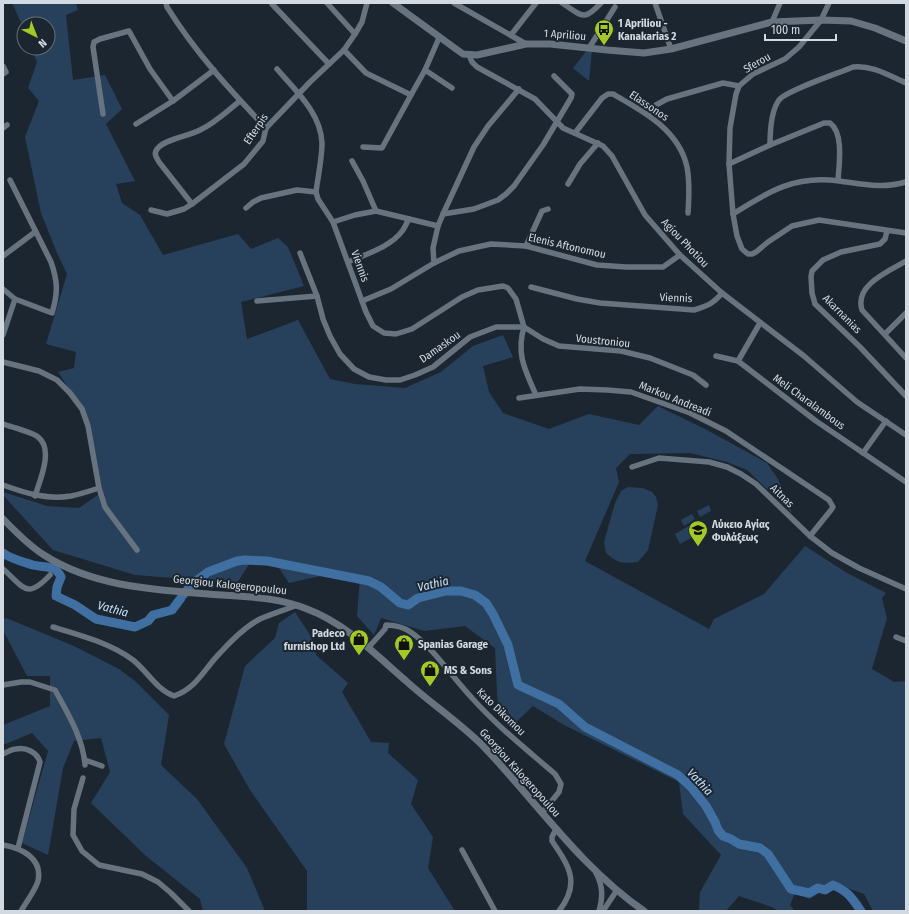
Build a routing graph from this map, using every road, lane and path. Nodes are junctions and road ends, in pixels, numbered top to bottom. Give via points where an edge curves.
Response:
1 (166, 3) edge
2 (327, 3) edge
3 (367, 3) edge
4 (393, 3) edge
5 (454, 3) edge
6 (536, 3) edge
7 (562, 3) edge
8 (601, 3) edge
9 (654, 3) edge
10 (780, 3) edge
11 (829, 3) edge
12 (272, 4) edge
13 (615, 7) dead end
14 (821, 20) junction
15 (772, 22) junction
16 (355, 34) junction
17 (511, 35) junction
18 (440, 38) junction
19 (906, 41) edge
20 (526, 44) junction
21 (590, 48) junction
22 (671, 49) junction
23 (344, 50) junction
24 (469, 55) junction
25 (329, 64) junction
26 (3, 66) edge
27 (277, 69) dead end
28 (214, 70) junction
29 (425, 70) junction
30 (3, 74) edge
31 (554, 76) dead end
32 (906, 84) edge
33 (739, 86) junction
34 (452, 88) dead end
35 (519, 89) junction
36 (298, 94) junction
37 (411, 95) junction
38 (173, 101) junction
39 (240, 101) junction
40 (103, 114) dead end
41 (648, 115) junction
42 (556, 122) junction
43 (136, 124) dead end
44 (266, 128) junction
45 (575, 133) junction
46 (598, 143) junction
47 (770, 145) junction
48 (363, 147) dead end
49 (352, 161) dead end
50 (729, 164) junction
51 (10, 180) dead end
52 (838, 180) junction
53 (906, 182) edge
54 (568, 184) dead end
55 (316, 192) junction
56 (192, 204) junction
57 (246, 208) dead end
58 (151, 210) dead end
59 (548, 210) dead end
60 (376, 211) junction
61 (688, 213) dead end
62 (443, 214) junction
63 (734, 214) junction
64 (409, 218) junction
65 (333, 222) junction
66 (438, 226) junction
67 (887, 231) junction
68 (35, 232) junction
69 (906, 233) edge
70 (526, 246) junction
71 (300, 253) dead end
72 (680, 255) junction
73 (3, 256) edge
74 (906, 261) edge
75 (348, 262) junction
76 (434, 263) junction
77 (531, 287) dead end
78 (3, 289) edge
79 (722, 293) junction
80 (317, 296) junction
81 (15, 299) junction
82 (257, 300) dead end
83 (362, 301) junction
84 (906, 313) edge
85 (760, 323) junction
86 (524, 326) junction
87 (885, 334) junction
88 (3, 335) edge
89 (716, 356) dead end
90 (906, 358) edge
91 (738, 361) junction
92 (3, 362) edge
93 (706, 385) dead end
94 (536, 395) junction
95 (906, 396) edge
96 (519, 398) dead end
97 (886, 421) junction
98 (3, 424) edge
99 (906, 435) edge
100 (863, 452) junction
101 (632, 467) dead end
102 (906, 482) edge
103 (3, 485) edge
104 (99, 488) junction
105 (35, 496) junction
106 (3, 519) edge
107 (810, 536) junction
108 (137, 550) dead end
109 (3, 569) edge
110 (50, 575) dead end
111 (906, 589) edge
112 (297, 605) junction
113 (53, 627) dead end
114 (896, 637) dead end
115 (906, 641) edge
116 (368, 648) junction
117 (3, 685) edge
118 (3, 754) edge
119 (102, 766) dead end
120 (83, 778) dead end
121 (542, 813) junction
122 (556, 829) junction
123 (3, 845) edge
124 (18, 848) junction
125 (462, 850) dead end
126 (594, 868) junction
127 (617, 890) junction
128 (21, 911) edge
129 (189, 911) edge
130 (495, 911) edge
131 (559, 911) edge
132 (599, 911) edge
133 (603, 911) edge
134 (644, 911) edge

1 - 28 street via 190,42
2 - 16 street
3 - 16 street, Efterpis via 362,22
4 - 18 street
5 - 17 street
6 - 17 street
7 - 8 street via 587,16
9 - 22 street
10 - 15 street
11 - 14 street, Sferou
12 - 25 street
13 - 21 street
14 - 15 street, 1 Apriliou
14 - 19 street, 1 Apriliou via 851,21
14 - 33 street, Sferou via 799,47 785,59 753,74
15 - 22 street, 1 Apriliou
16 - 23 street, Efterpis
17 - 20 street
18 - 24 street via 456,50
18 - 29 street
20 - 21 street, 1 Apriliou
20 - 24 street, 1 Apriliou
21 - 22 street, 1 Apriliou via 644,53
23 - 25 street, Efterpis
23 - 37 street via 366,73
24 - 35 street, Agiou Photiou via 476,67
25 - 36 street, Efterpis
26 - 30 street via 6,72
27 - 36 street
28 - 38 street
28 - 39 street
29 - 34 street
29 - 37 street
31 - 42 street via 572,94
32 - 47 street via 864,66 852,67 784,95 776,106
33 - 41 street, Sferou via 723,83 667,99 656,105
33 - 50 street via 730,128
35 - 42 street, Agiou Photiou via 535,99
35 - 62 street via 474,147
36 - 44 street, Efterpis
36 - 55 street via 315,116 320,129 322,144
37 - 48 street via 382,148
38 - 40 street via 150,69 129,31 94,42
38 - 43 street
39 - 44 street
39 - 56 street via 201,130 159,147 155,152 158,162
41 - 45 street, Elassonos via 608,94
41 - 61 street, Elassonos via 668,131 687,166
42 - 45 street, Agiou Photiou
42 - 62 street via 543,145 506,194 498,200 474,209
44 - 56 street, Efterpis via 263,141 244,164
45 - 46 street, Agiou Photiou
46 - 54 street via 580,164
46 - 72 street, Agiou Photiou via 612,156 645,215
47 - 50 street
47 - 52 street via 824,123 830,123 837,131 840,157
49 - 60 street
50 - 63 street
51 - 68 street
52 - 53 street via 872,186
52 - 63 street via 790,183 771,190
55 - 57 street via 297,190 261,198
55 - 65 street, Viennis
56 - 58 street, Efterpis via 167,214
59 - 70 street via 542,211
60 - 64 street
60 - 65 street
62 - 66 street
63 - 67 street via 737,236 742,249 748,254 756,252 792,226 818,220
64 - 66 street
64 - 75 street via 395,239
65 - 75 street, Viennis
66 - 76 street via 433,248
67 - 69 street
67 - 95 street, Akarnanias via 886,239 880,244 841,252 823,260 812,271 811,284 815,304
68 - 73 street
68 - 81 street via 56,276 57,297 52,313
70 - 72 street, Elenis Aftonomou via 597,265 626,267 663,267
70 - 76 street, Elenis Aftonomou via 491,244 459,251
71 - 80 street, Damaskou
72 - 79 street, Agiou Photiou
74 - 87 street via 869,285 862,294 862,310
75 - 83 street, Viennis
76 - 83 street, Elenis Aftonomou via 391,289
77 - 79 street, Viennis via 600,303 694,310 712,304
78 - 81 street
79 - 85 street, Agiou Photiou
80 - 82 street
80 - 86 street, Damaskou via 330,336 340,354 354,369 369,377 380,379 400,380 433,367 470,337 496,327
81 - 88 street
83 - 86 street, Viennis via 373,326 384,333 396,334 412,329 462,297 478,290 503,286 516,298
84 - 87 street
85 - 91 street
85 - 97 street, Agiou Photiou via 804,356 857,402
86 - 93 street, Voustroniou via 559,346 621,351 650,358 693,375
86 - 94 street via 521,338 522,364
87 - 90 street
89 - 91 street
91 - 100 street, Meli Charalambous via 816,421
92 - 104 street via 39,371 57,380 70,393 82,409 88,426
94 - 96 street, Markou Andreadi
94 - 107 street, Markou Andreadi via 580,389 631,392 690,414 726,431 832,503 831,510
97 - 99 street, Agiou Photiou
97 - 100 street
98 - 105 street via 38,436 44,442 46,454
100 - 102 street, Meli Charalambous
101 - 107 street, Aitnas via 660,458 709,462 726,467 756,484
103 - 105 street
104 - 105 street via 71,496
104 - 108 street via 105,508
106 - 112 street, Georgiou Kalogeropoulou via 42,554 60,565 86,575 116,583 275,599
107 - 111 street, Aitnas via 832,553 859,568
109 - 110 street via 28,590 35,589
112 - 113 street via 258,620 234,638 192,686 174,696 166,693 132,660 122,654 92,639
112 - 116 street, Georgiou Kalogeropoulou via 326,617
114 - 115 street
116 - 121 street, Georgiou Kalogeropoulou via 477,741
116 - 121 street, Kato Dikomou via 386,625 404,628 419,639 502,730 555,774 560,784 559,792
117 - 119 street via 30,682 55,690 78,734 85,763
118 - 124 street via 15,749 24,749 33,752 40,762
120 - 129 street via 74,809 73,835 82,851 99,865 142,874 158,882
121 - 122 street, Georgiou Kalogeropoulou
122 - 126 street, Georgiou Kalogeropoulou
122 - 131 street via 552,841 569,868 571,882 566,903
123 - 124 street
124 - 128 street via 29,854 39,872 38,882
125 - 130 street
126 - 127 street, Georgiou Kalogeropoulou
126 - 132 street via 602,889
127 - 133 street
127 - 134 street, Georgiou Kalogeropoulou

